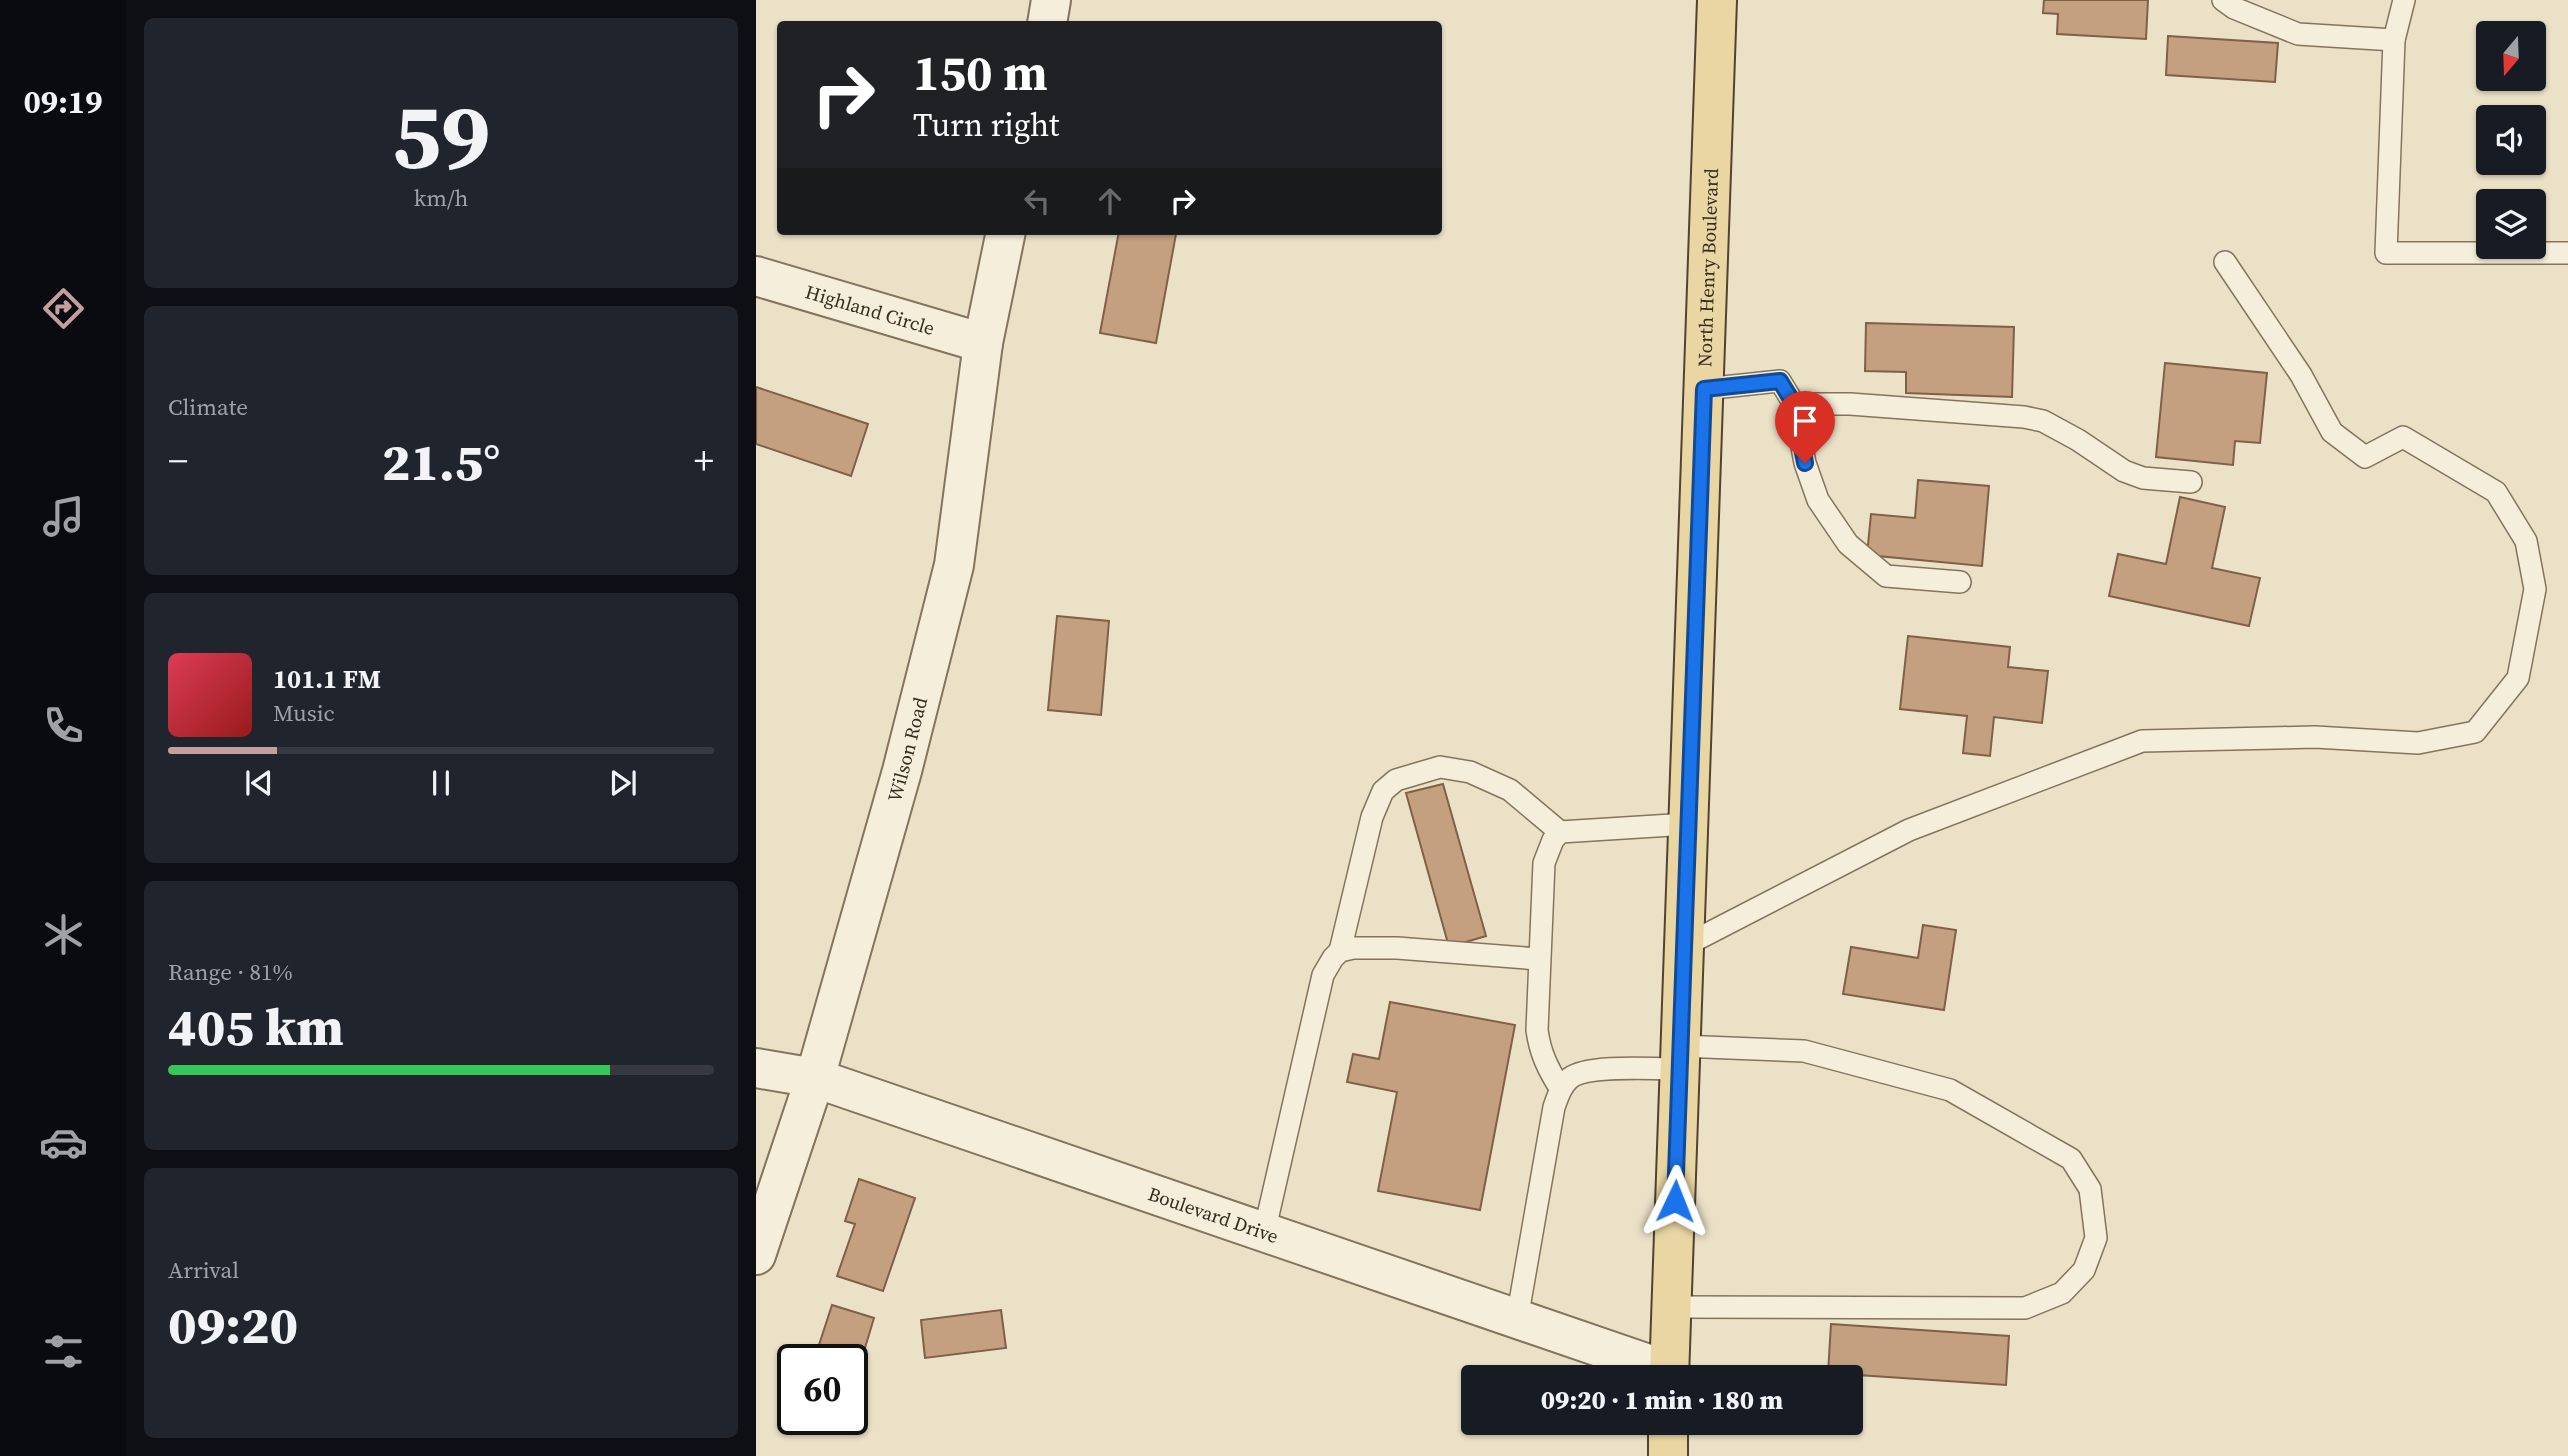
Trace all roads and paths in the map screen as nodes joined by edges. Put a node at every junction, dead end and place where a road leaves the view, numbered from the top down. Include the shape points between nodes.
1 (1051, 0) edge
2 (1717, 0) edge
3 (2223, 0) edge
4 (2404, 0) edge
5 (1048, 21) edge
6 (2394, 40) junction
7 (1005, 235) edge
8 (2568, 253) edge
9 (2225, 262) dead end
10 (756, 276) edge
11 (983, 344) junction
12 (1704, 389) junction
13 (1794, 404) junction
14 (2191, 482) dead end
15 (1960, 582) dead end
16 (1688, 824) junction
17 (1560, 832) junction
18 (1684, 946) junction
19 (1340, 951) junction
20 (1538, 959) junction
21 (1680, 1057) junction
22 (756, 1068) edge
23 (815, 1078) junction
24 (1560, 1088) junction
25 (1265, 1233) junction
26 (756, 1255) edge
27 (1671, 1307) junction
28 (1517, 1319) junction
29 (1644, 1365) edge
30 (1669, 1365) edge
31 (1668, 1435) edge
32 (1668, 1456) edge

1 - 5 street
2 - 12 main road, North Henry Boulevard
3 - 6 lane via 2298,34
4 - 6 lane
6 - 8 lane via 2386,253
7 - 11 street, Wilson Road
9 - 18 lane via 2301,375 2332,432 2365,457 2403,437 2496,492 2526,541 2535,589 2518,678 2475,732 2418,743 2315,737 2142,741 1909,830
10 - 11 street, Highland Circle
11 - 23 street, Wilson Road via 954,565 902,771
12 - 13 lane via 1780,381
12 - 16 main road, North Henry Boulevard
13 - 14 lane via 2024,417 2043,421 2124,471 2143,478
13 - 15 lane via 1805,463 1818,500 1847,544 1886,576
16 - 17 lane
16 - 18 main road, North Henry Boulevard
17 - 19 lane via 1510,790 1470,772 1440,767 1396,780 1383,791 1372,817
17 - 20 lane via 1544,863
18 - 21 main road, North Henry Boulevard
19 - 20 lane via 1397,948
19 - 25 lane via 1323,975
20 - 24 lane via 1539,1048
21 - 24 lane via 1585,1070
21 - 27 main road, North Henry Boulevard
21 - 27 lane via 1804,1051 1950,1090 2071,1159 2090,1189 2096,1238 2084,1270 2062,1293 2025,1307
22 - 23 street, Boulevard Drive
23 - 25 street, Boulevard Drive
23 - 26 street, Wilson Road
24 - 28 lane
25 - 28 street, Boulevard Drive
27 - 30 main road, North Henry Boulevard
28 - 29 street, Boulevard Drive
31 - 32 main road

